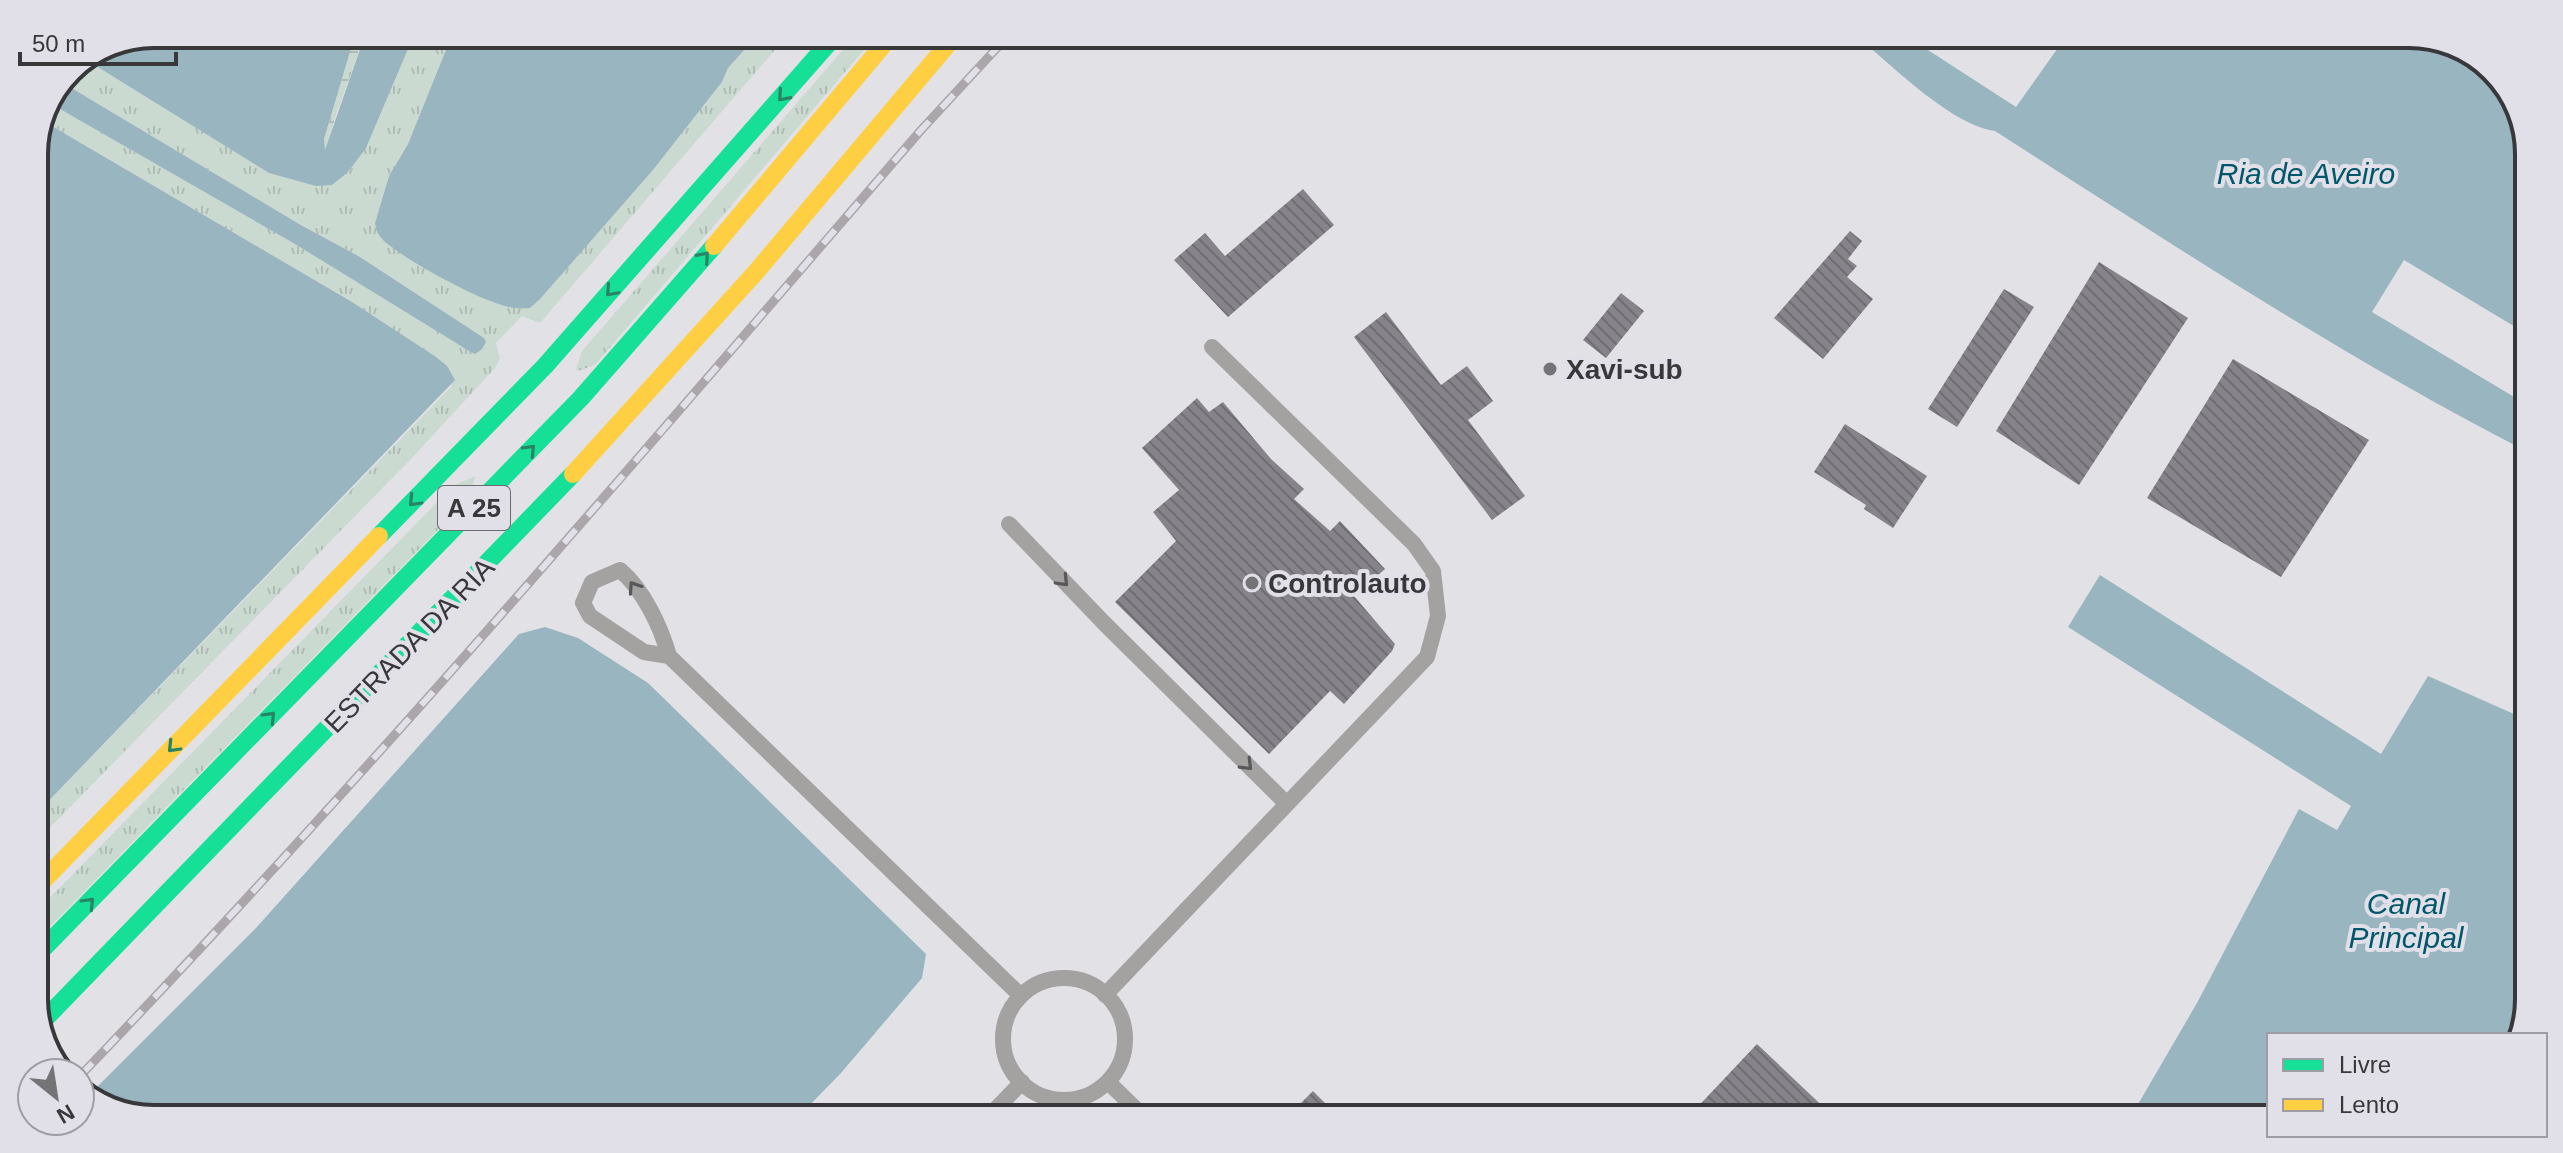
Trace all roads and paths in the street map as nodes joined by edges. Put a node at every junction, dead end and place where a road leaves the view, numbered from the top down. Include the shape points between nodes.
1 (824, 48) edge
2 (881, 48) edge
3 (945, 48) edge
4 (1212, 347) dead end
5 (1009, 524) dead end
6 (669, 656) junction
7 (1287, 804) junction
8 (48, 876) edge
9 (48, 944) edge
10 (1020, 995) junction
11 (1105, 995) junction
12 (49, 1015) edge
13 (1022, 1082) junction
14 (1108, 1082) junction
15 (1000, 1105) edge
16 (1132, 1105) edge

1 -> 8 main road, A 25 via 545,366
9 -> 2 main road, A 25 via 581,398
3 - 12 main road, ESTRADA DA RIA via 617,428
4 - 7 street via 1414,544 1433,571 1438,616 1427,657
5 -> 7 street
6 -> 6 street via 631,579 620,570 592,582 583,603 590,616 644,652
6 - 10 street
7 - 11 street
10 - 11 street via 1043,981 1070,977
10 - 13 street via 1005,1019 1002,1047
11 - 14 street via 1116,1005 1125,1031 1122,1059
13 - 14 street via 1057,1100 1085,1097
13 - 15 street
14 - 16 street

